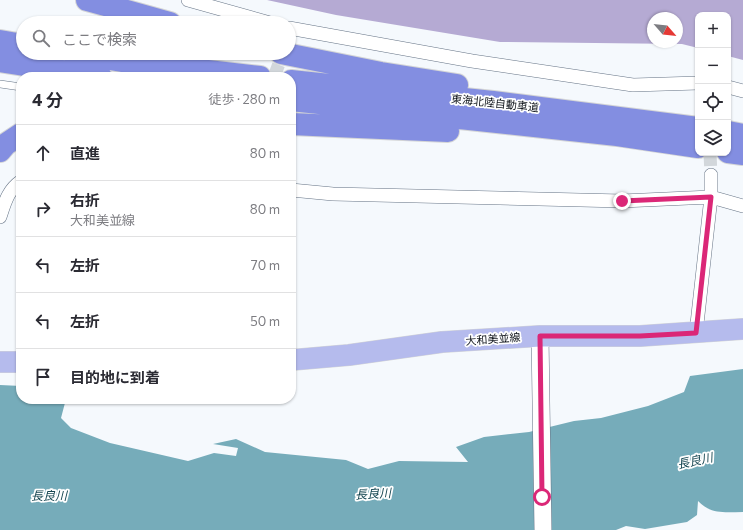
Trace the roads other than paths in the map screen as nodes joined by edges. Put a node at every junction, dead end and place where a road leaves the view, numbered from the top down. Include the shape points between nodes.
1 (87, 0) edge
2 (109, 0) edge
3 (188, 0) edge
4 (145, 16) edge
5 (150, 16) edge
6 (245, 16) edge
7 (296, 29) edge
8 (0, 40) edge
9 (16, 43) edge
10 (296, 56) edge
11 (116, 60) edge
12 (0, 61) edge
13 (69, 72) edge
14 (217, 72) edge
15 (296, 82) edge
16 (695, 83) edge
17 (0, 84) edge
18 (16, 86) edge
19 (731, 88) edge
20 (743, 91) edge
21 (296, 101) edge
22 (296, 123) edge
23 (671, 123) junction
24 (695, 127) edge
25 (731, 132) edge
26 (743, 134) edge
27 (617, 135) junction
28 (16, 137) edge
29 (695, 147) edge
30 (0, 150) edge
31 (731, 152) edge
32 (743, 154) edge
33 (711, 176) tunnel mouth
34 (16, 185) edge
35 (296, 190) edge
36 (711, 197) junction
37 (743, 206) edge
38 (0, 217) edge
39 (743, 329) edge
40 (696, 333) junction
41 (540, 345) junction
42 (296, 360) edge
43 (0, 362) edge
44 (16, 362) edge
45 (543, 530) edge

1 - 4 highway
2 - 5 lane
3 - 6 street
7 - 16 street via 472,61 633,85
8 - 9 highway
10 - 23 highway via 381,73 524,94
11 - 14 highway
12 - 13 highway
15 - 23 highway, 東海北陸自動車道
17 - 18 lane
19 - 20 street
21 - 27 highway, 東海北陸自動車道
22 - 27 highway via 477,133
23 - 24 highway, 東海北陸自動車道
25 - 26 highway
27 - 29 highway, 東海北陸自動車道
28 - 30 highway
31 - 32 highway
33 - 36 street
34 - 38 street
35 - 36 street via 333,194 622,201
36 - 37 street
36 - 40 street
39 - 40 main road, 大和美並線
40 - 41 main road, 大和美並線
41 - 42 main road, 大和美並線 via 442,342
41 - 45 street
43 - 44 main road

